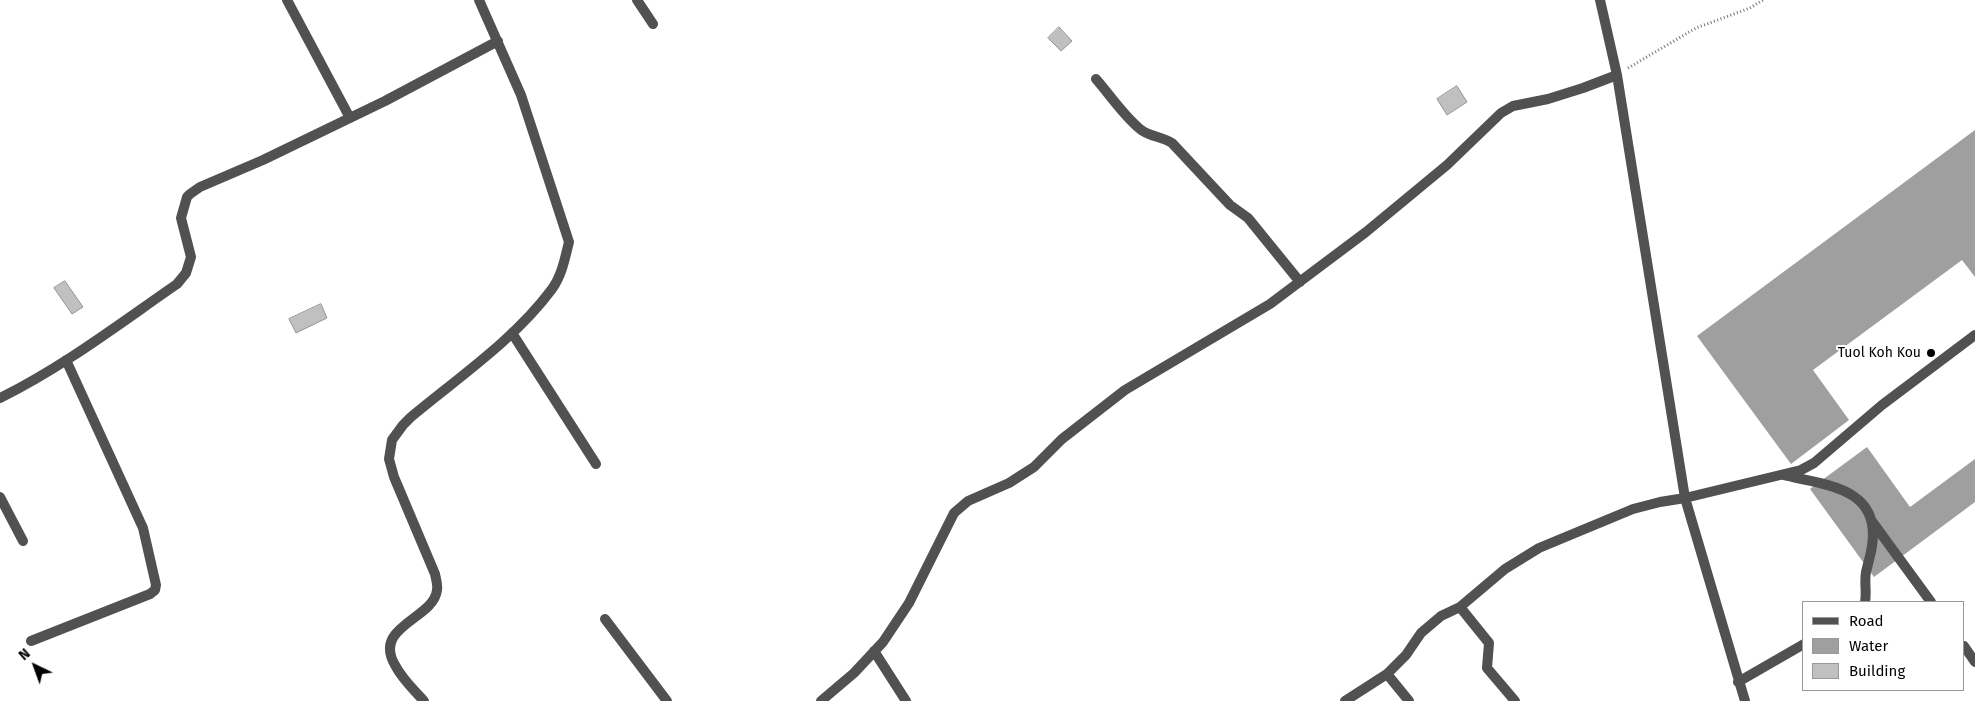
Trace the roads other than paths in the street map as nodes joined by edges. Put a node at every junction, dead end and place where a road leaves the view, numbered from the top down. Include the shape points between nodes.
1 (287, 0) edge
2 (479, 0) edge
3 (637, 0) edge
4 (1600, 0) edge
5 (653, 24) dead end
6 (498, 41) junction
7 (1617, 75) junction
8 (1096, 79) dead end
9 (350, 118) junction
10 (1300, 282) junction
11 (512, 333) junction
12 (1975, 336) edge
13 (66, 360) junction
14 (0, 398) edge
15 (596, 464) dead end
16 (1781, 475) junction
17 (0, 497) edge
18 (1685, 498) junction
19 (1871, 520) junction
20 (22, 541) dead end
21 (1865, 601) edge
22 (1930, 601) edge
23 (1460, 607) junction
24 (605, 620) dead end
25 (30, 641) dead end
26 (1802, 645) edge
27 (1965, 647) edge
28 (874, 651) junction
29 (1975, 662) edge
30 (1388, 674) junction
31 (1738, 682) junction
32 (424, 701) edge
33 (666, 701) edge
34 (821, 701) edge
35 (906, 701) edge
36 (1345, 701) edge
37 (1409, 701) edge
38 (1515, 701) edge
39 (1745, 701) edge

1 - 9 street
2 - 6 street
3 - 5 street
4 - 7 street
6 - 9 street
6 - 11 street via 522,94 569,242 564,265 553,288
7 - 10 street via 1557,96 1513,106 1501,113 1447,165
7 - 18 street
8 - 10 street via 1140,130 1164,137 1172,143 1230,206 1248,218
9 - 13 street via 190,194 181,218 191,257 186,273 177,284
10 - 28 street via 1270,304 1125,390 1062,439 1034,467 1010,483 968,501 954,513 909,603
11 - 15 street
11 - 32 street via 407,421 392,440 389,458 394,477 435,574 438,589 434,600 395,635 389,650 394,665
12 - 16 street via 1882,405 1814,463
13 - 14 street
13 - 25 street via 143,528 156,585 150,594
16 - 18 street
16 - 19 street via 1848,491 1865,505
17 - 20 street
18 - 23 street via 1633,509 1539,548 1505,568
18 - 31 street
19 - 21 street via 1872,544
19 - 22 street
23 - 30 street via 1441,616 1421,633
23 - 38 street via 1489,643 1487,668
24 - 33 street
26 - 31 street
27 - 29 street
28 - 34 street
28 - 35 street
30 - 36 street
30 - 37 street
31 - 39 street

